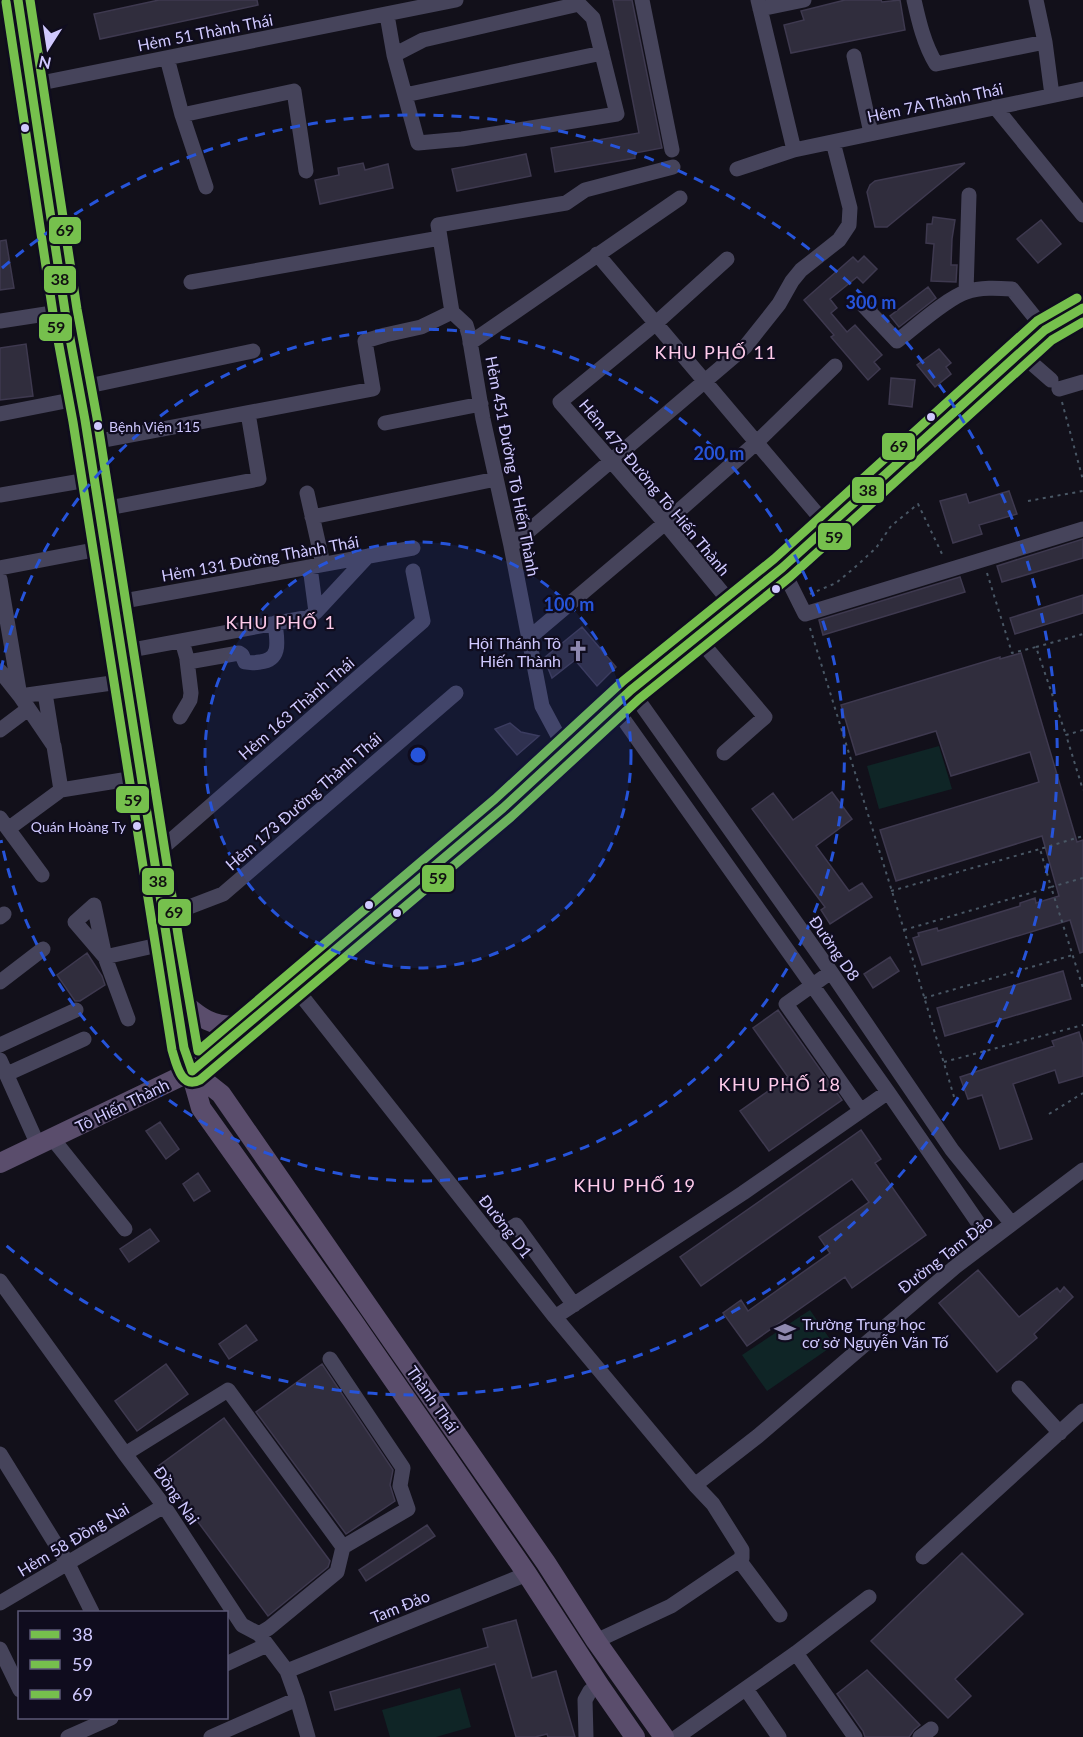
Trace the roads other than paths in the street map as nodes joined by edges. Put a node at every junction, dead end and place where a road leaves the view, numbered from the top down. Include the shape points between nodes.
1 (12, 0) edge
2 (18, 0) edge
3 (456, 0) edge
4 (642, 0) edge
5 (804, 0) edge
6 (914, 0) edge
7 (1036, 0) edge
8 (0, 2) edge
9 (759, 5) edge
10 (387, 15) junction
11 (1044, 42) junction
12 (602, 53) junction
13 (394, 55) junction
14 (854, 56) dead end
15 (167, 58) junction
16 (31, 85) junction
17 (1083, 89) edge
18 (405, 95) junction
19 (1052, 95) junction
20 (996, 107) junction
21 (182, 115) junction
22 (871, 133) junction
23 (833, 142) junction
24 (672, 150) dead end
25 (794, 150) junction
26 (673, 167) dead end
27 (737, 169) dead end
28 (306, 171) dead end
29 (206, 187) dead end
30 (969, 195) dead end
31 (680, 198) dead end
32 (1083, 214) edge
33 (439, 231) junction
34 (597, 254) junction
35 (727, 259) dead end
36 (191, 282) dead end
37 (966, 292) junction
38 (863, 305) dead end
39 (1083, 308) edge
40 (65, 311) junction
41 (452, 312) junction
42 (0, 321) edge
43 (655, 324) junction
44 (1045, 330) junction
45 (470, 343) junction
46 (253, 351) dead end
47 (1020, 353) junction
48 (835, 366) dead end
49 (705, 381) junction
50 (1083, 382) edge
51 (80, 393) junction
52 (481, 404) junction
53 (248, 413) junction
54 (0, 414) edge
55 (385, 423) dead end
56 (757, 442) junction
57 (88, 443) junction
58 (611, 461) junction
59 (93, 479) junction
60 (496, 479) junction
61 (307, 493) dead end
62 (0, 495) edge
63 (98, 510) junction
64 (312, 517) junction
65 (665, 523) junction
66 (828, 527) junction
67 (1083, 529) edge
68 (511, 546) junction
69 (104, 548) junction
70 (413, 548) dead end
71 (368, 556) junction
72 (316, 565) junction
73 (0, 568) edge
74 (782, 568) junction
75 (413, 571) dead end
76 (0, 579) edge
77 (113, 603) junction
78 (734, 607) junction
79 (316, 612) junction
80 (3, 620) edge
81 (275, 624) junction
82 (235, 631) junction
83 (697, 637) junction
84 (529, 638) junction
85 (182, 641) junction
86 (120, 652) junction
87 (239, 653) junction
88 (187, 660) junction
89 (0, 672) edge
90 (126, 681) junction
91 (631, 690) junction
92 (45, 693) junction
93 (456, 693) dead end
94 (24, 703) junction
95 (614, 705) junction
96 (180, 717) dead end
97 (0, 730) edge
98 (54, 746) junction
99 (568, 748) junction
100 (724, 753) dead end
101 (141, 777) junction
102 (61, 790) junction
103 (4, 823) edge
104 (153, 856) junction
105 (42, 875) dead end
106 (163, 917) junction
107 (167, 943) junction
108 (44, 950) dead end
109 (831, 972) junction
110 (0, 982) edge
111 (293, 985) junction
112 (813, 986) junction
113 (176, 996) junction
114 (76, 1010) dead end
115 (128, 1019) dead end
116 (246, 1025) junction
117 (84, 1039) dead end
118 (0, 1045) edge
119 (0, 1060) edge
120 (192, 1071) junction
121 (7, 1074) junction
122 (888, 1092) junction
123 (861, 1111) junction
124 (45, 1142) junction
125 (952, 1150) junction
126 (936, 1161) junction
127 (0, 1163) edge
128 (1083, 1170) edge
129 (1012, 1224) junction
130 (125, 1229) dead end
131 (495, 1240) junction
132 (990, 1240) junction
133 (0, 1281) edge
134 (574, 1305) junction
135 (370, 1307) junction
136 (555, 1317) junction
137 (352, 1320) junction
138 (330, 1359) dead end
139 (1019, 1388) dead end
140 (1083, 1411) edge
141 (1060, 1433) junction
142 (0, 1454) edge
143 (125, 1454) junction
144 (694, 1485) junction
145 (164, 1506) junction
146 (343, 1547) junction
147 (923, 1557) dead end
148 (739, 1560) junction
149 (546, 1563) junction
150 (68, 1564) junction
151 (527, 1574) junction
152 (869, 1597) dead end
153 (0, 1603) edge
154 (92, 1611) edge
155 (780, 1615) dead end
156 (263, 1640) junction
157 (596, 1641) junction
158 (0, 1649) edge
159 (796, 1653) junction
160 (228, 1663) edge
161 (287, 1671) junction
162 (18, 1686) edge
163 (599, 1686) junction
164 (746, 1689) junction
165 (297, 1699) junction
166 (109, 1719) edge
167 (68, 1737) edge
168 (211, 1737) edge
169 (308, 1737) edge
170 (586, 1737) edge
171 (635, 1737) edge
172 (664, 1737) edge
173 (677, 1737) edge
174 (779, 1737) edge
175 (855, 1737) edge

1 - 8 street
2 - 16 main road, Thành Thái
3 - 10 street, Hẻm 51 Thành Thái
4 - 24 street
5 - 9 street
6 - 11 street via 936,64
7 - 11 street
9 - 25 street
10 - 13 street
10 - 15 street, Hẻm 51 Thành Thái
11 - 19 street
12 - 13 street via 593,18 579,4 423,40
12 - 18 street
12 - 18 street via 617,114 418,143
13 - 18 street
14 - 22 street
15 - 16 street, Hẻm 51 Thành Thái
15 - 21 street
16 - 40 main road, Thành Thái
17 - 19 street, Hẻm 7A Thành Thái
19 - 20 street, Hẻm 7A Thành Thái
20 - 22 street, Hẻm 7A Thành Thái
20 - 32 street
21 - 28 street via 294,91
21 - 29 street
22 - 23 street, Hẻm 7A Thành Thái
23 - 25 street, Hẻm 7A Thành Thái
23 - 49 street via 850,208 845,233 801,270 745,347
25 - 27 street, Hẻm 7A Thành Thái
26 - 33 street via 585,190 566,202
30 - 37 street
31 - 34 street
33 - 36 street
33 - 41 street, Hẻm 451 Đường Tô Hiến Thành
34 - 43 street
34 - 45 street
35 - 43 street
37 - 38 street via 897,341
37 - 44 street via 1012,289
39 - 44 main road, Tô Hiến Thành
40 - 42 street
40 - 51 main road, Thành Thái
41 - 45 street, Hẻm 451 Đường Tô Hiến Thành via 466,325
41 - 53 street via 421,327 365,341 373,389
43 - 49 street
43 - 58 street, Hẻm 473 Đường Tô Hiến Thành via 560,402
44 - 47 main road, Tô Hiến Thành
45 - 52 street, Hẻm 451 Đường Tô Hiến Thành
46 - 51 street
47 - 50 street via 1055,385
47 - 66 main road, Tô Hiến Thành
48 - 56 street
49 - 56 street
49 - 58 street
51 - 54 street
51 - 57 main road, Thành Thái
52 - 55 street
52 - 60 street, Hẻm 451 Đường Tô Hiến Thành
53 - 57 street
53 - 63 street via 259,479
56 - 65 street
56 - 66 street
57 - 59 main road, Thành Thái
58 - 65 street, Hẻm 473 Đường Tô Hiến Thành
58 - 68 street
59 - 62 street
59 - 63 main road, Thành Thái
60 - 64 street
60 - 68 street, Hẻm 451 Đường Tô Hiến Thành
61 - 64 street
63 - 69 main road, Thành Thái
64 - 72 street
65 - 78 street, Hẻm 473 Đường Tô Hiến Thành
65 - 84 street
66 - 74 main road, Tô Hiến Thành
67 - 74 street via 949,570 802,606
68 - 84 street, Hẻm 451 Đường Tô Hiến Thành
69 - 73 street
69 - 77 main road, Thành Thái
70 - 71 street, Hẻm 131 Đường Thành Thái
71 - 72 street, Hẻm 131 Đường Thành Thái
71 - 79 street
72 - 77 street, Hẻm 131 Đường Thành Thái
72 - 79 street
74 - 78 main road, Tô Hiến Thành
75 - 104 street, Hẻm 163 Thành Thái via 423,621
76 - 80 street
77 - 86 main road, Thành Thái
78 - 83 main road, Tô Hiến Thành
79 - 81 street
80 - 94 street
81 - 82 street
81 - 87 street via 278,644 270,660 249,663
82 - 85 street
82 - 87 street
83 - 91 main road, Tô Hiến Thành
83 - 100 street via 765,717
84 - 99 street, Hẻm 451 Đường Tô Hiến Thành via 542,706
85 - 86 street
85 - 88 street
86 - 90 main road, Thành Thái
87 - 88 street
88 - 96 street via 191,693
89 - 94 street
90 - 92 street
90 - 101 main road, Thành Thái
91 - 95 main road, Tô Hiến Thành
91 - 109 street, Đường D8
92 - 94 street
92 - 98 street
93 - 106 street, Hẻm 173 Đường Thành Thái via 223,894
94 - 97 street
94 - 98 street
95 - 99 main road, Tô Hiến Thành
95 - 112 street
98 - 102 street
99 - 111 main road, Tô Hiến Thành
101 - 102 street
101 - 104 main road, Thành Thái
102 - 103 street
103 - 105 street
104 - 106 main road, Thành Thái
106 - 107 main road, Thành Thái
107 - 113 main road, Thành Thái
107 - 115 street via 105,957
108 - 110 street
109 - 112 street
109 - 125 street, Đường D8
111 - 116 main road, Tô Hiến Thành
111 - 131 street, Đường D1
112 - 122 street
112 - 123 street via 786,1004
113 - 116 main road via 214,1024
113 - 120 main road, Thành Thái via 184,1048
114 - 118 street
116 - 120 main road, Tô Hiến Thành
117 - 121 street
119 - 121 street
120 - 124 main road, Tô Hiến Thành
120 - 135 main road, Thành Thái via 221,1094
120 - 137 main road, Thành Thái via 201,1108
121 - 124 street
122 - 123 street
122 - 126 street
123 - 134 street
124 - 127 main road, Tô Hiến Thành
124 - 130 street
125 - 126 street
125 - 129 street, Đường D8
126 - 132 street
128 - 129 street, Đường Tam Đảo
129 - 132 street, Đường Tam Đảo
131 - 134 street via 516,1225
131 - 136 street, Đường D1
132 - 144 street, Đường Tam Đảo via 906,1307 758,1436
133 - 143 street, Đồng Nai
134 - 136 street
135 - 137 main road
135 - 149 main road, Thành Thái
136 - 144 street, Đường D1
137 - 151 main road, Thành Thái
138 - 146 street via 403,1468 400,1486 408,1509
139 - 141 street
140 - 141 street
141 - 147 street
142 - 150 street
143 - 145 street, Đồng Nai
143 - 146 street via 228,1390
144 - 148 street, Đường D1 via 713,1504 739,1542
145 - 150 street, Hẻm 58 Đồng Nai
145 - 156 street, Đồng Nai via 242,1625
146 - 156 street via 337,1572 269,1628
148 - 155 street
148 - 157 street via 671,1606
149 - 151 main road
149 - 157 main road, Thành Thái
150 - 153 street, Hẻm 58 Đồng Nai
150 - 154 street
151 - 161 street, Tam Đảo
151 - 163 main road, Thành Thái
152 - 159 street
156 - 160 street
156 - 161 street, Đồng Nai
157 - 172 main road, Thành Thái
158 - 162 street
159 - 164 street
159 - 175 street
161 - 165 street, Đồng Nai
163 - 170 street via 585,1700
163 - 171 main road, Thành Thái
164 - 173 street
164 - 174 street
165 - 168 street
165 - 169 street, Đồng Nai
166 - 167 street

